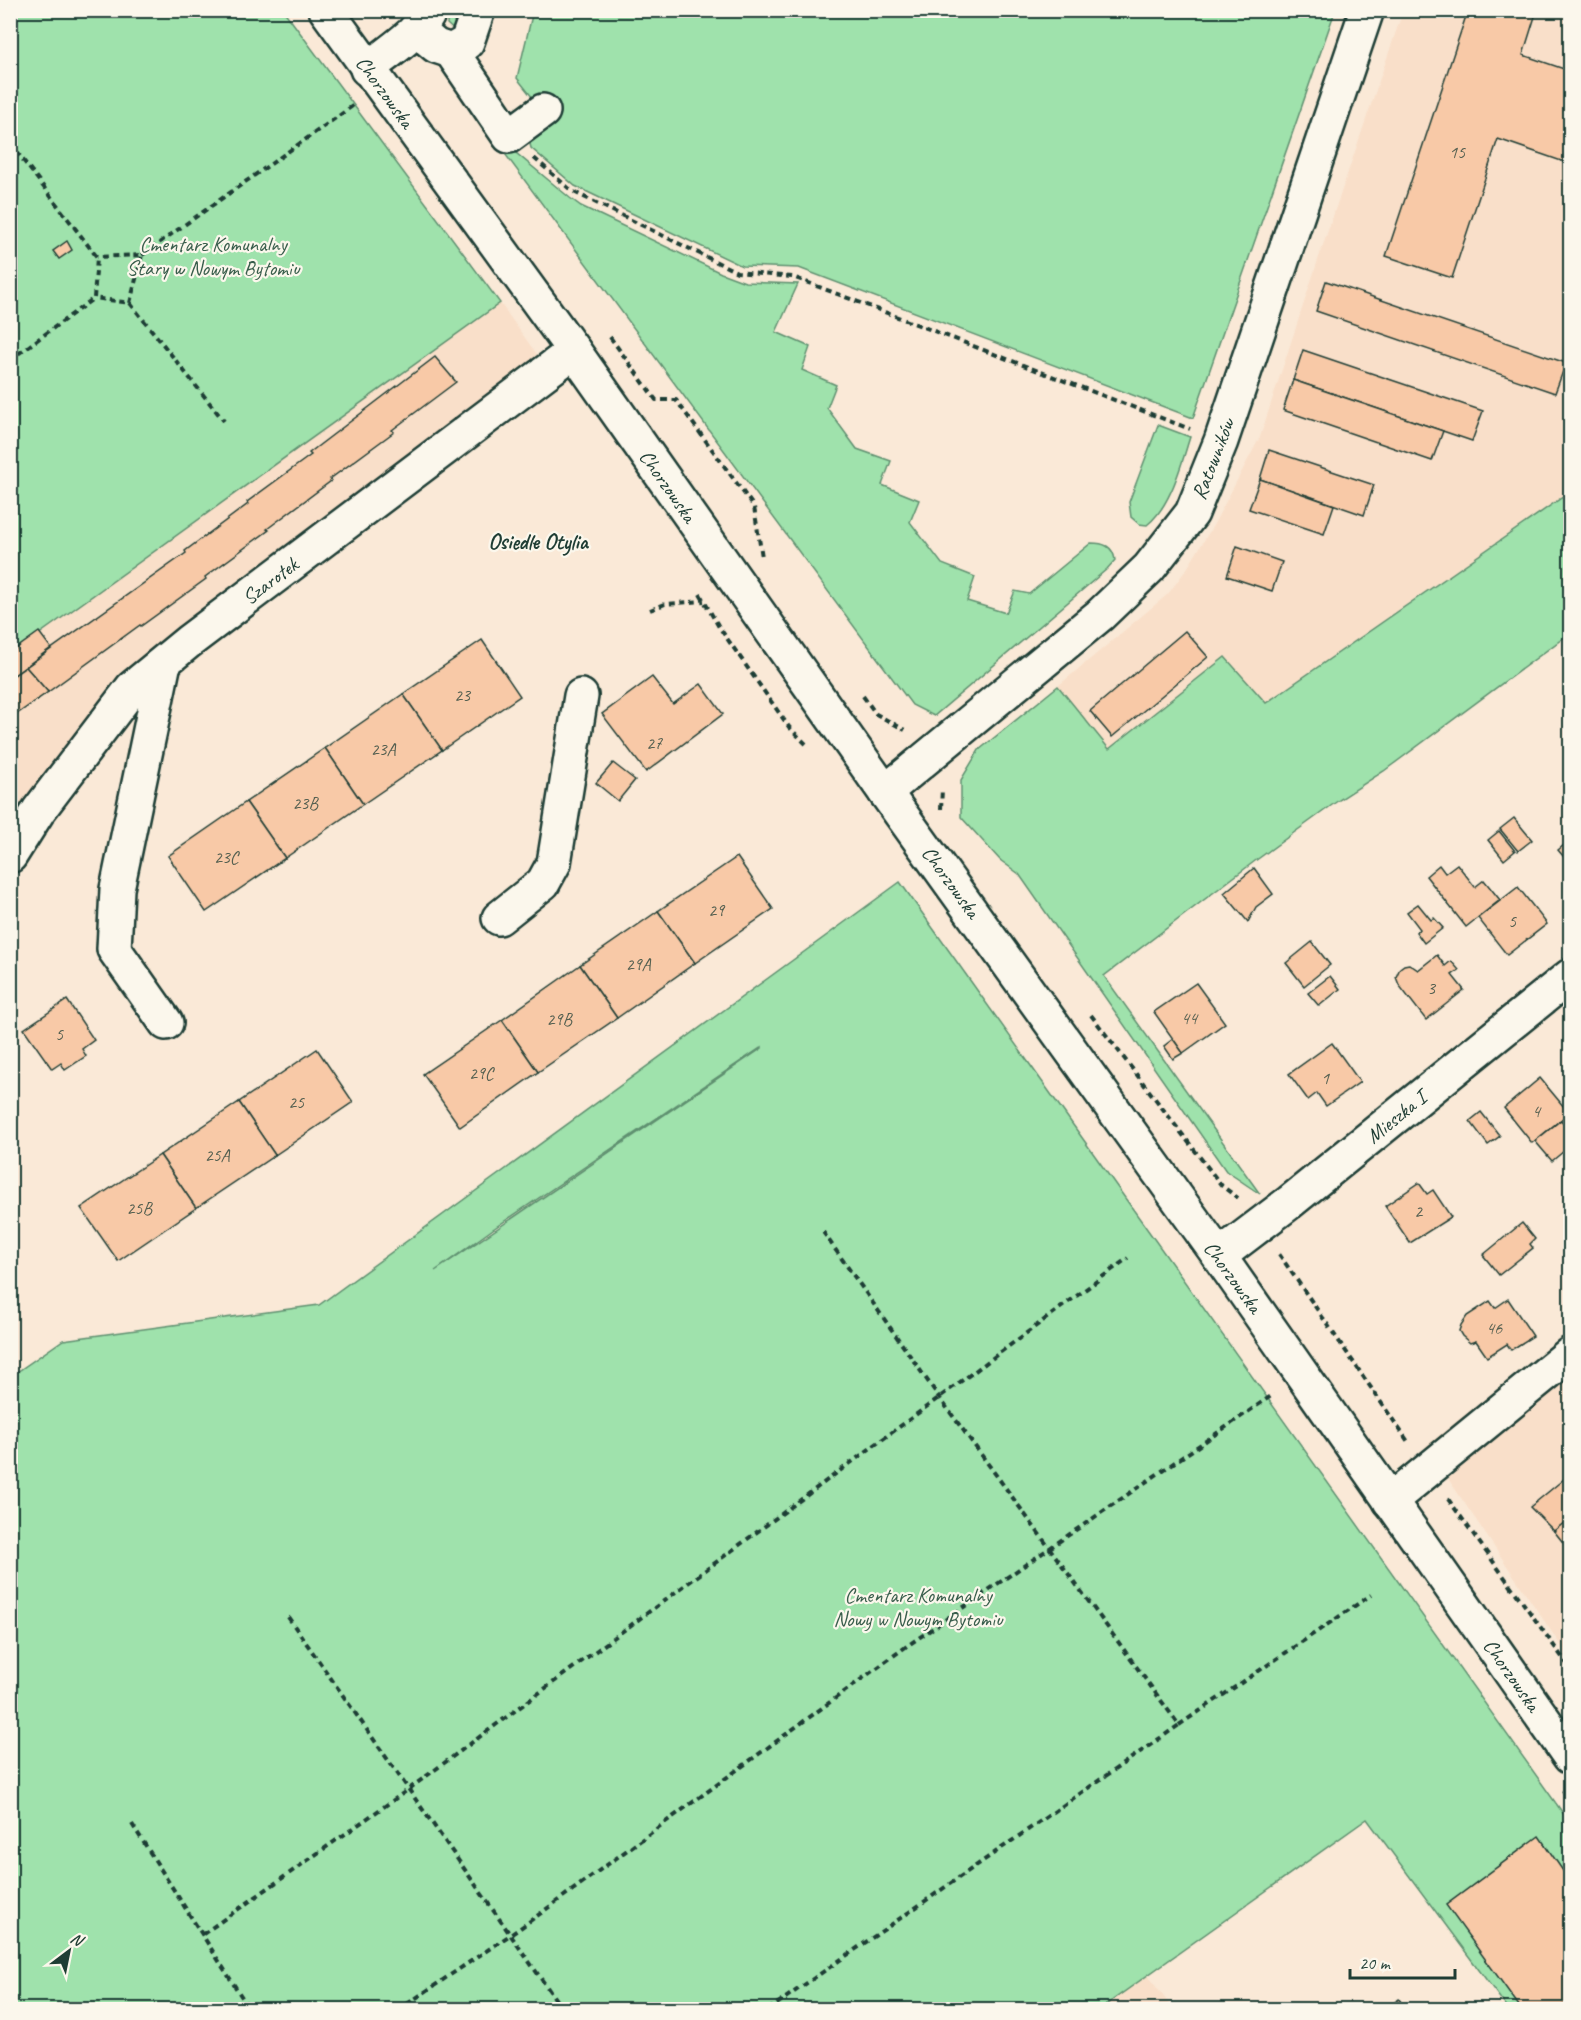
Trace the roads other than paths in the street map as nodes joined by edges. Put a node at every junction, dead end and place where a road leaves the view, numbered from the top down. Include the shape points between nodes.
1 (326, 10) edge
2 (478, 10) edge
3 (1367, 10) edge
4 (423, 20) edge
5 (451, 51) junction
6 (367, 69) junction
7 (543, 111) dead end
8 (574, 351) junction
9 (164, 663) junction
10 (581, 696) dead end
11 (885, 792) junction
12 (10, 856) edge
13 (499, 918) dead end
14 (1570, 976) edge
15 (166, 1023) dead end
16 (1219, 1256) junction
17 (1570, 1354) edge
18 (1390, 1501) junction
19 (1570, 1756) edge

1 - 6 street, Chorzowska
2 - 5 street via 467,42
3 - 11 street, Ratowników via 1221,441 1192,513 1149,568 1100,615
4 - 5 street via 436,46
4 - 6 street
5 - 7 street via 508,136
6 - 8 street, Chorzowska
8 - 9 street, Szarotek
8 - 11 street, Chorzowska
9 - 12 street, Szarotek via 132,688 39,810
9 - 15 street via 117,889 114,949
10 - 13 street via 554,863 543,883
11 - 16 street, Chorzowska
14 - 16 street, Mieszka I
16 - 18 street, Chorzowska
17 - 18 street
18 - 19 street, Chorzowska

